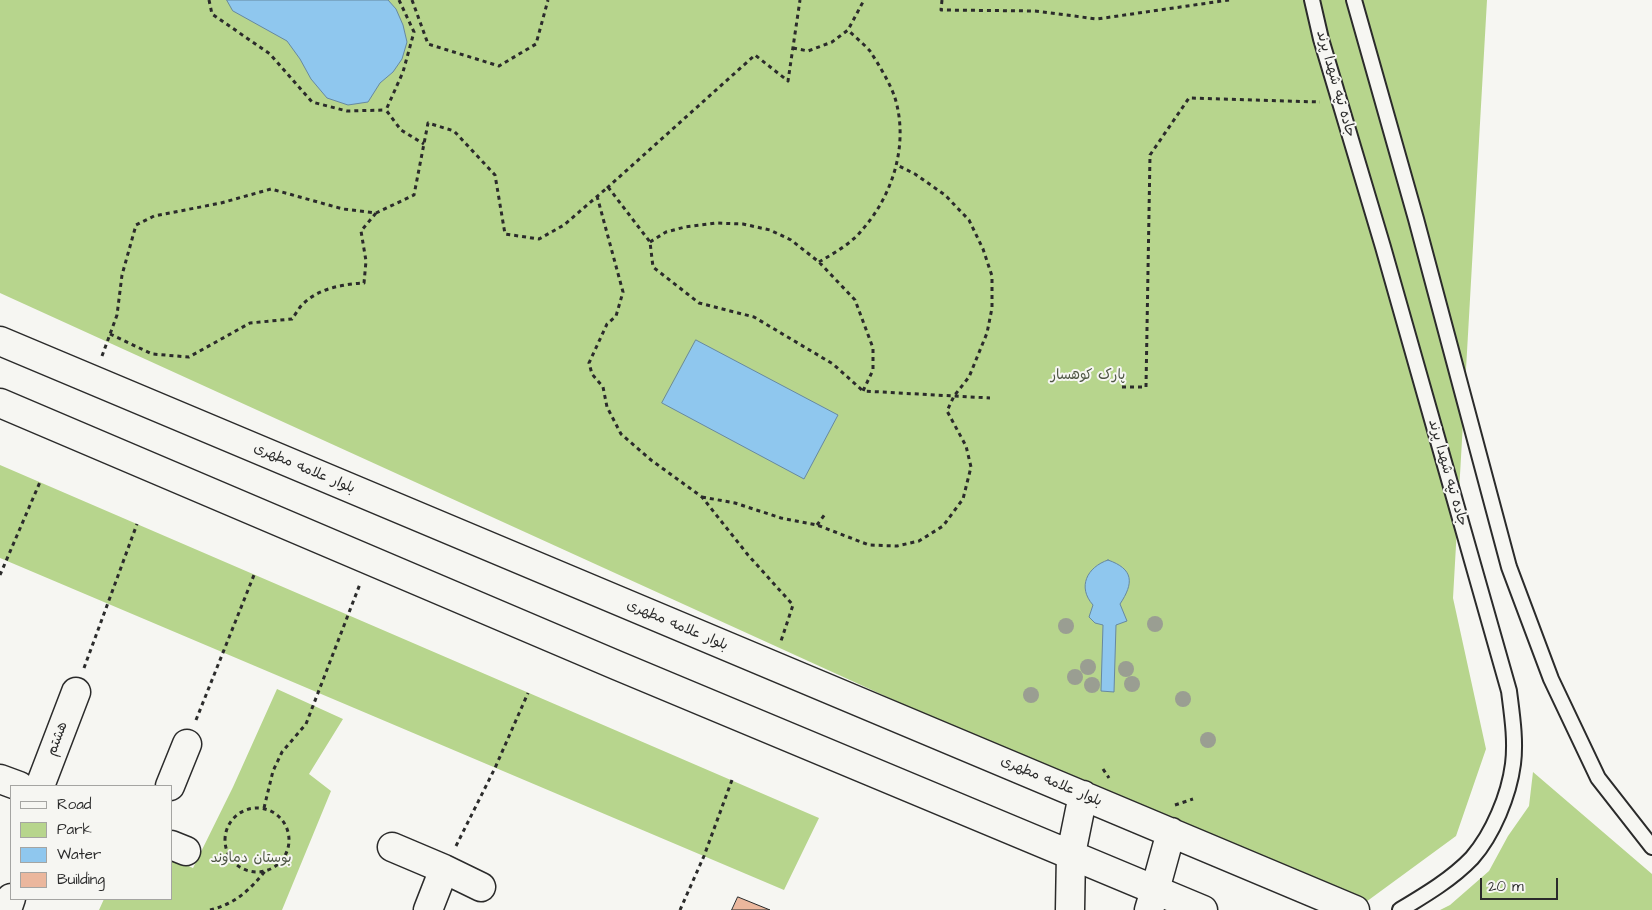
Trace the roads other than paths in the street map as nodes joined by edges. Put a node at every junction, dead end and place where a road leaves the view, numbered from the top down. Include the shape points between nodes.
1 (1312, 0) edge
2 (1354, 0) edge
3 (0, 341) edge
4 (0, 403) edge
5 (76, 692) road end
6 (187, 744) road end
7 (0, 779) edge
8 (17, 785) edge
9 (40, 785) edge
10 (170, 785) edge
11 (1083, 795) junction
12 (1172, 832) junction
13 (392, 847) dead end
14 (1652, 847) edge
15 (1071, 854) junction
16 (444, 869) junction
17 (481, 887) dead end
18 (1152, 900) edge
19 (428, 910) edge
20 (1070, 910) edge
21 (1203, 910) edge
22 (1355, 910) edge
23 (1400, 910) edge

1 - 23 lane, جاده تپه شهدا پرند via 1507,682 1514,731 1512,765 1503,801 1490,833 1472,858 1454,875
2 - 14 lane via 1509,567 1551,679 1598,778
3 - 11 main road, بلوار علامه مطهری
4 - 15 main road
5 - 9 main road, هشتم
6 - 10 main road
7 - 8 main road
11 - 12 main road, بلوار علامه مطهری
11 - 15 main road
12 - 18 main road
12 - 22 main road, بلوار علامه مطهری
13 - 16 main road
15 - 18 main road
15 - 20 main road
16 - 17 main road
16 - 19 main road
18 - 21 main road

